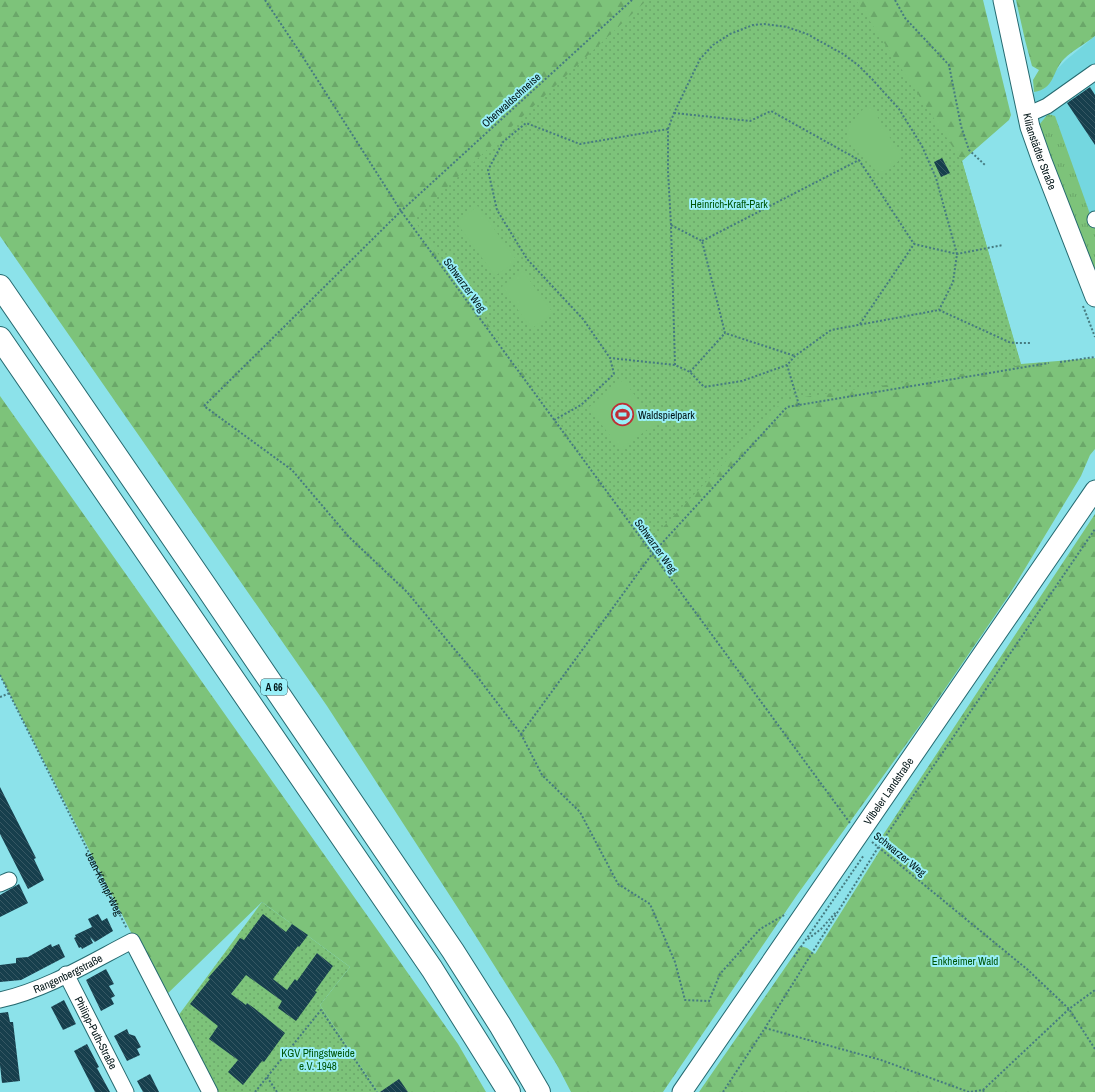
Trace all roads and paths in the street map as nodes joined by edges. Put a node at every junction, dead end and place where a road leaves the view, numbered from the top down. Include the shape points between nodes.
1 (265, 0) edge
2 (632, 0) edge
3 (895, 0) edge
4 (1002, 0) edge
5 (1095, 72) edge
6 (674, 113) junction
7 (1027, 115) junction
8 (668, 129) junction
9 (859, 160) junction
10 (985, 165) dead end
11 (401, 212) junction
12 (671, 225) junction
13 (702, 240) junction
14 (914, 244) junction
15 (1003, 245) dead end
16 (957, 254) junction
17 (0, 286) edge
18 (1095, 297) edge
19 (938, 310) junction
20 (860, 324) junction
21 (725, 333) junction
22 (0, 338) edge
23 (1030, 343) dead end
24 (795, 356) junction
25 (1095, 357) edge
26 (610, 358) junction
27 (1060, 362) dead end
28 (1049, 363) dead end
29 (675, 365) junction
30 (787, 366) junction
31 (690, 372) junction
32 (799, 405) junction
33 (554, 420) junction
34 (1095, 490) edge
35 (1095, 528) edge
36 (652, 554) junction
37 (0, 674) edge
38 (10, 693) junction
39 (0, 697) edge
40 (521, 734) junction
41 (861, 832) junction
42 (879, 846) junction
43 (841, 907) junction
44 (786, 914) dead end
45 (132, 941) junction
46 (805, 941) dead end
47 (66, 974) junction
48 (1095, 990) edge
49 (0, 1000) edge
50 (1069, 1009) junction
51 (765, 1028) junction
52 (1095, 1049) edge
53 (267, 1077) junction
54 (983, 1091) edge
55 (126, 1092) edge
56 (210, 1092) edge
57 (255, 1092) edge
58 (276, 1092) edge
59 (377, 1092) edge
60 (509, 1092) edge
61 (539, 1092) edge
62 (682, 1092) edge
63 (723, 1092) edge
64 (969, 1092) edge

1 - 11 path, Schwarzer Weg
2 - 11 path, Oberwaldschneise
3 - 10 path via 905,18 949,65 961,126 969,150
4 - 7 main road, Kilianstädter Straße
5 - 7 street via 1047,106
6 - 8 path
6 - 9 path via 750,121 771,111
6 - 16 path via 700,59 713,45 730,34 753,25 764,24 787,27 807,34 858,65 885,92 903,115 922,146 936,178
7 - 18 main road, Kilianstädter Straße via 1042,161
8 - 12 path
8 - 26 path via 580,144 526,123 504,142 488,170 498,210 527,259 583,319
9 - 13 path
9 - 14 path
11 - 33 path, Schwarzer Weg
11 - 40 path, Oberwaldschneise via 204,406 292,470 348,536 407,592
12 - 13 path
12 - 29 path
13 - 21 path
14 - 16 path
14 - 20 path
15 - 16 path
16 - 19 path via 953,282
17 - 61 highway, A 66 via 453,951
19 - 20 path
19 - 23 path via 1009,342
20 - 24 path via 831,330
21 - 24 path
21 - 31 path
22 - 60 highway, A 66 via 432,969
24 - 30 path
25 - 27 path
26 - 29 path
26 - 33 path via 614,374 581,405
28 - 32 path
29 - 31 path
30 - 31 path via 742,381 704,387
30 - 32 path
32 - 36 path via 787,407
33 - 36 path, Schwarzer Weg
34 - 41 main road, Vilbeler Landstraße
35 - 42 path
36 - 40 path
36 - 41 path, Schwarzer Weg via 852,826
37 - 38 path, Jean-Kempf-Weg
38 - 39 path
38 - 45 path, Jean-Kempf-Weg
40 - 44 path via 542,774 580,812 618,884 650,904 675,962 685,1000 709,1001 720,974 760,929
41 - 42 path, Schwarzer Weg
41 - 62 main road, Vilbeler Landstraße
42 - 43 path
42 - 50 path, Schwarzer Weg via 1028,970
43 - 46 path via 821,929
43 - 51 path
45 - 47 street, Rangenbergstraße
45 - 56 street
47 - 49 street, Rangenbergstraße via 26,993
47 - 55 street, Philipp-Puth-Straße
48 - 50 path
50 - 52 path, Schwarzer Weg
50 - 54 path
51 - 63 path
51 - 64 path via 881,1060
53 - 57 path
53 - 58 path
53 - 59 path via 321,1010
54 - 64 path

